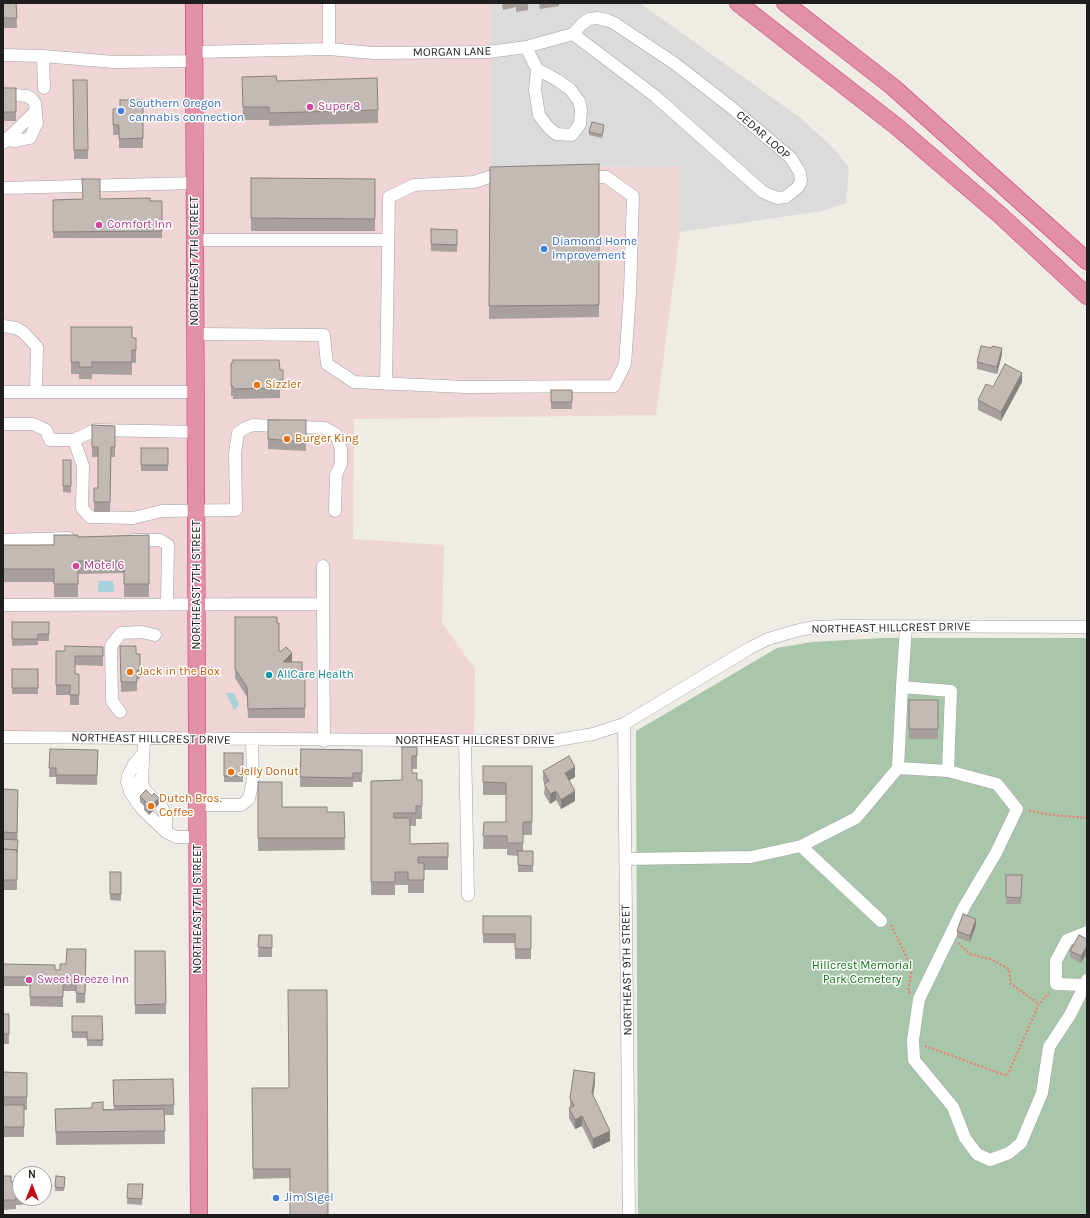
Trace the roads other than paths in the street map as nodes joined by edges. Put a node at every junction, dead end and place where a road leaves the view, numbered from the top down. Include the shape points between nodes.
1 (194, 3) edge
2 (329, 3) edge
3 (725, 3) edge
4 (738, 3) edge
5 (785, 3) edge
6 (772, 28) junction
7 (572, 34) junction
8 (526, 47) junction
9 (329, 49) junction
10 (3, 55) edge
11 (43, 56) junction
12 (194, 56) junction
13 (537, 69) junction
14 (44, 88) dead end
15 (3, 94) edge
16 (4, 141) edge
17 (520, 177) edge
18 (575, 177) edge
19 (195, 183) junction
20 (3, 188) edge
21 (195, 240) junction
22 (387, 240) junction
23 (1087, 261) edge
24 (1087, 296) edge
25 (3, 326) edge
26 (196, 334) junction
27 (386, 384) junction
28 (3, 392) edge
29 (36, 392) junction
30 (196, 392) junction
31 (3, 424) edge
32 (196, 432) junction
33 (74, 440) junction
34 (196, 511) junction
35 (335, 511) dead end
36 (81, 538) edge
37 (120, 539) edge
38 (3, 540) edge
39 (323, 566) dead end
40 (3, 604) edge
41 (167, 604) junction
42 (197, 604) junction
43 (323, 604) junction
44 (906, 627) junction
45 (1087, 627) edge
46 (155, 635) dead end
47 (902, 687) junction
48 (120, 712) dead end
49 (624, 724) junction
50 (3, 737) edge
51 (144, 739) junction
52 (197, 739) junction
53 (252, 740) junction
54 (324, 740) junction
55 (466, 742) junction
56 (143, 754) junction
57 (898, 768) junction
58 (948, 770) junction
59 (142, 776) junction
60 (136, 801) junction
61 (198, 805) junction
62 (166, 832) junction
63 (198, 837) junction
64 (801, 846) junction
65 (626, 859) junction
66 (468, 895) dead end
67 (881, 921) road end
68 (1087, 932) edge
69 (1086, 983) edge
70 (199, 1215) edge
71 (629, 1215) edge

1 - 12 highway, NORTHEAST 7TH STREET
2 - 9 street
3 - 6 highway
4 - 6 highway
5 - 23 highway via 893,87
6 - 24 highway via 907,136 1000,215
7 - 7 street, CEDAR LOOP via 589,19 607,20 674,63 791,158 800,173 798,187 786,197 777,198 763,192 655,96
7 - 8 street, MORGAN LANE
8 - 9 street, MORGAN LANE via 488,52 373,53
8 - 13 street
9 - 12 street, MORGAN LANE
10 - 11 street, MORGAN LANE
11 - 12 street, MORGAN LANE via 114,62
11 - 14 street
12 - 19 highway, NORTHEAST 7TH STREET
13 - 13 street via 570,89 578,101 581,109 580,124 572,135 556,134 539,115 535,90
15 - 16 street via 27,96 35,103 36,111 36,128 30,138
17 - 22 street via 489,177 474,182 414,185 389,197
18 - 27 street via 606,177 633,196 625,364 614,386 465,387
19 - 20 street
19 - 21 highway, NORTHEAST 7TH STREET
21 - 22 street
21 - 26 highway, NORTHEAST 7TH STREET
22 - 27 street
25 - 29 street via 16,328 35,344
26 - 27 street via 324,334 327,364 354,382
26 - 30 highway, NORTHEAST 7TH STREET
28 - 29 street
29 - 30 street
30 - 32 highway, NORTHEAST 7TH STREET
31 - 33 street via 33,424 46,430 50,440
32 - 33 street via 95,430
32 - 34 highway, NORTHEAST 7TH STREET
33 - 34 street via 83,466 82,508 90,517 133,518 162,511
34 - 35 street via 236,510 236,438 238,433 253,425 318,427 336,434 341,449 341,464 336,475
34 - 42 highway, NORTHEAST 7TH STREET
36 - 38 street
37 - 41 street via 160,540 168,545
39 - 43 street
40 - 41 street
41 - 42 street
42 - 43 street
42 - 52 highway, NORTHEAST 7TH STREET
43 - 54 street
44 - 45 street, NORTHEAST HILLCREST DRIVE
44 - 47 street
44 - 49 street, NORTHEAST HILLCREST DRIVE via 815,627 784,633 750,648
46 - 48 street via 142,632 121,633 112,646 112,701
47 - 57 street
47 - 58 street via 951,691
49 - 55 street, NORTHEAST HILLCREST DRIVE via 593,734 552,742
49 - 65 street, NORTHEAST 9TH STREET
50 - 51 street, NORTHEAST HILLCREST DRIVE
51 - 52 street, NORTHEAST HILLCREST DRIVE
51 - 56 street
52 - 53 street, NORTHEAST HILLCREST DRIVE
52 - 61 highway, NORTHEAST 7TH STREET
53 - 54 street, NORTHEAST HILLCREST DRIVE
53 - 61 street via 253,779 249,799 241,805
54 - 55 street, NORTHEAST HILLCREST DRIVE
55 - 66 street
56 - 59 street
56 - 60 street via 134,764 127,782
57 - 58 street
57 - 64 street via 856,818
58 - 69 street via 998,784 1017,809 996,853 964,907 918,1003 913,1040 914,1060 953,1107 965,1138 977,1154 990,1160 1009,1153 1021,1143 1042,1093 1049,1047 1070,1015
59 - 60 street via 134,789
59 - 62 street via 146,792 162,807 166,818
60 - 62 street
61 - 63 highway, NORTHEAST 7TH STREET
62 - 63 street via 176,837
63 - 70 highway, NORTHEAST 7TH STREET
64 - 65 street via 751,857
64 - 67 street
65 - 71 street, NORTHEAST 9TH STREET
68 - 69 street via 1067,940 1056,961 1056,984

